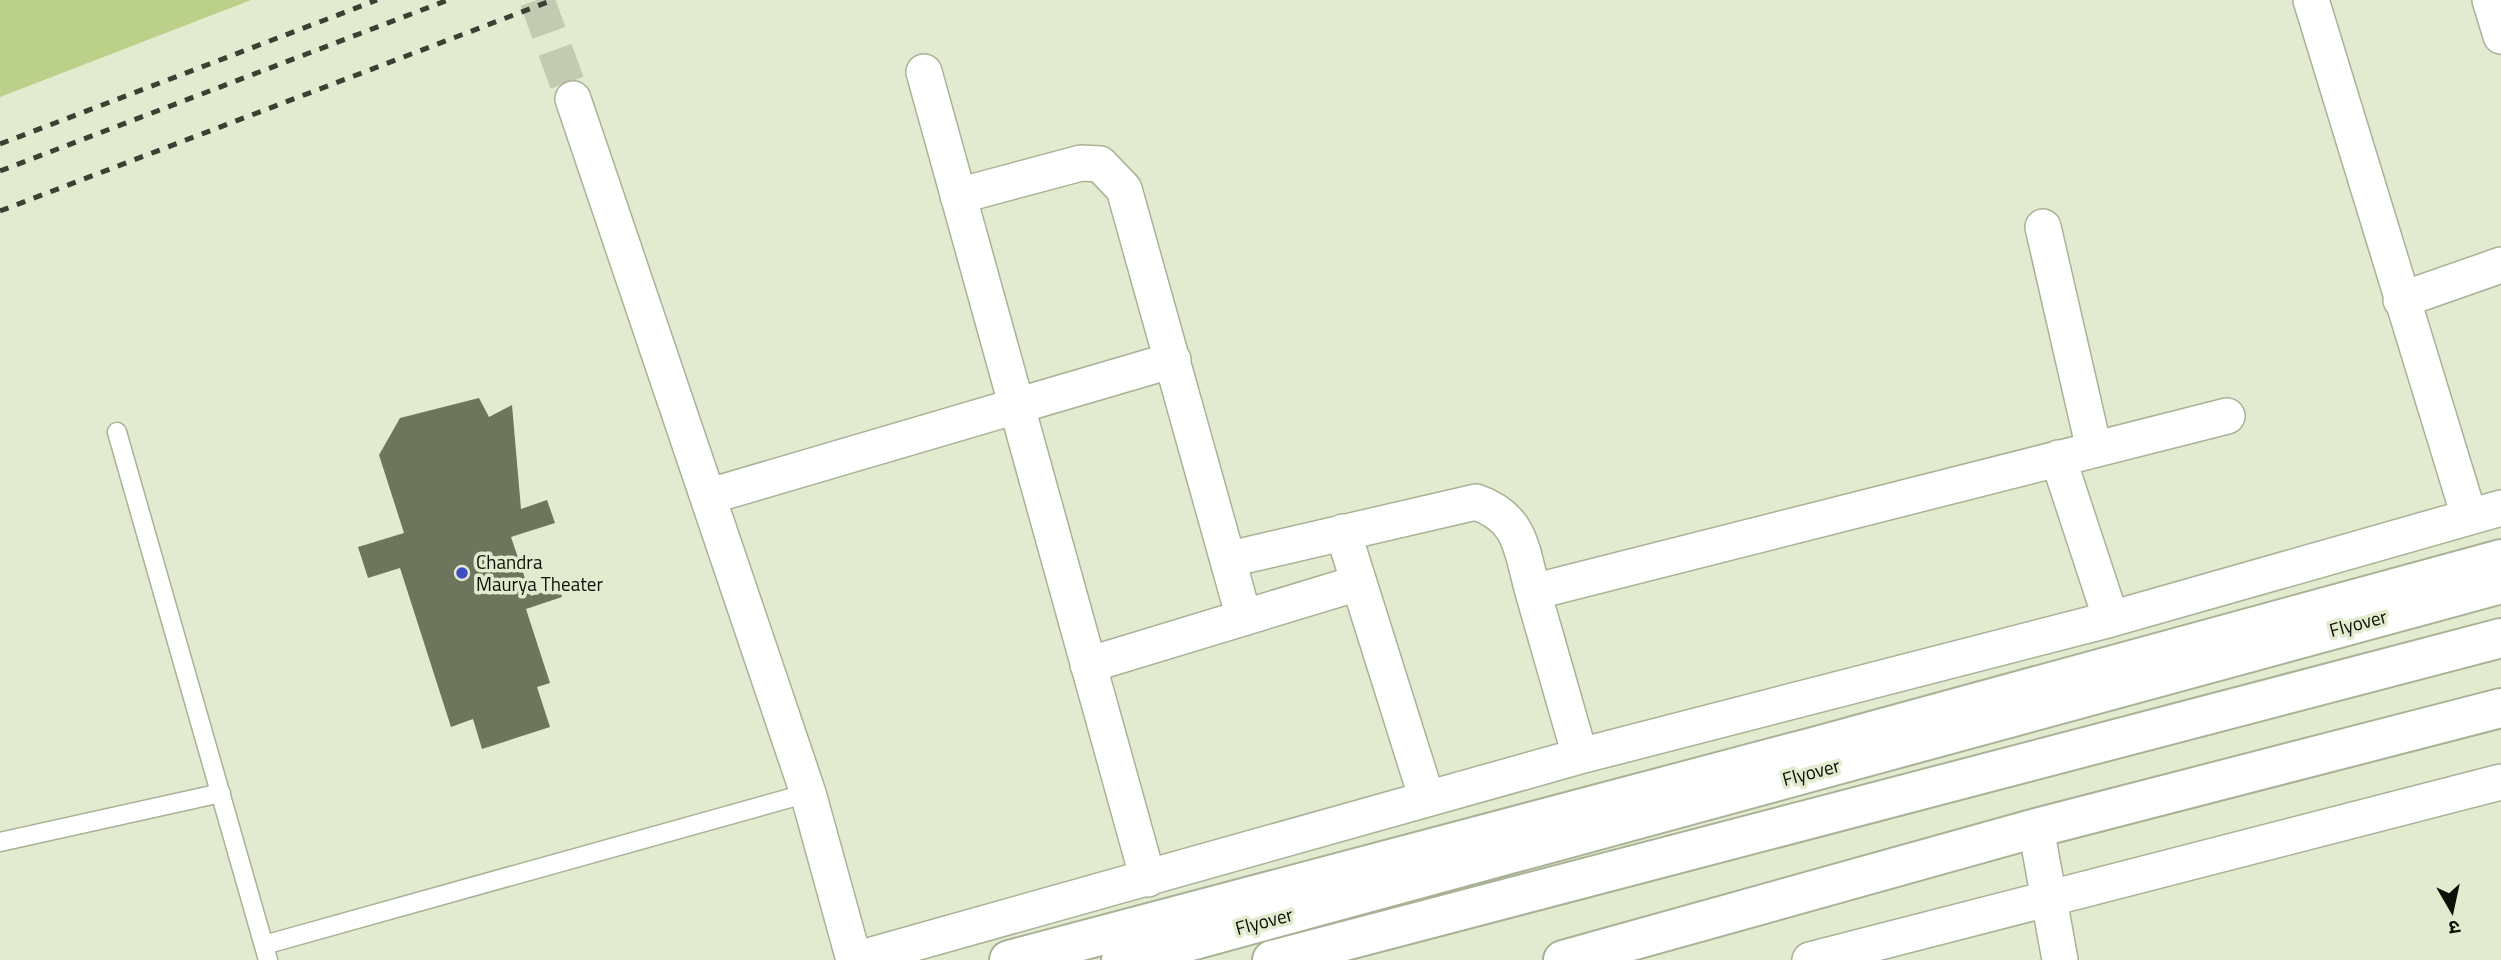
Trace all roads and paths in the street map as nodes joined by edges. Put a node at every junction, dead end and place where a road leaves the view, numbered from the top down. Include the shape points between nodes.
1 (2311, 0) edge
2 (2490, 0) edge
3 (2501, 36) edge
4 (924, 72) dead end
5 (573, 99) tunnel mouth
6 (958, 196) junction
7 (2043, 227) dead end
8 (2501, 265) edge
9 (2401, 300) junction
10 (1173, 360) junction
11 (1017, 407) junction
12 (2227, 416) dead end
13 (117, 432) dead end
14 (2094, 449) junction
15 (2058, 458) junction
16 (710, 496) junction
17 (2485, 512) edge
18 (1343, 532) junction
19 (1230, 559) junction
20 (2501, 559) edge
21 (1358, 583) junction
22 (2501, 584) edge
23 (1533, 592) junction
24 (1244, 618) junction
25 (2111, 619) junction
26 (2501, 638) edge
27 (1088, 665) junction
28 (2501, 708) edge
29 (1580, 756) junction
30 (2501, 782) edge
31 (220, 793) junction
32 (808, 793) junction
33 (1427, 799) junction
34 (2036, 828) junction
35 (0, 842) edge
36 (1148, 879) junction
37 (2049, 898) junction
38 (266, 953) edge
39 (1009, 960) edge
40 (1121, 960) edge
41 (1272, 960) edge
42 (1563, 960) edge
43 (1810, 960) edge
44 (2060, 960) edge

1 - 9 street
2 - 3 street
4 - 6 street
5 - 16 street
6 - 10 street via 1081,163 1100,164 1124,189
6 - 11 street
7 - 14 street
8 - 9 street
9 - 17 street
10 - 11 street
10 - 19 street
11 - 16 street
11 - 27 street
12 - 14 street
13 - 31 lane
14 - 15 street
15 - 23 street
15 - 25 street
16 - 32 street
17 - 25 street
18 - 19 street
18 - 21 street
18 - 23 street via 1476,502 1510,520
19 - 24 street
20 - 39 main road
21 - 24 street
21 - 33 street
22 - 40 main road, Flyover
23 - 29 street
24 - 27 street
25 - 29 street
26 - 41 main road, Flyover
27 - 36 street
28 - 34 main road
29 - 33 street
30 - 37 street
31 - 35 lane
31 - 38 lane
32 - 36 street via 854,960
32 - 38 lane
33 - 36 street
34 - 37 street
34 - 42 main road
37 - 43 street
37 - 44 street

